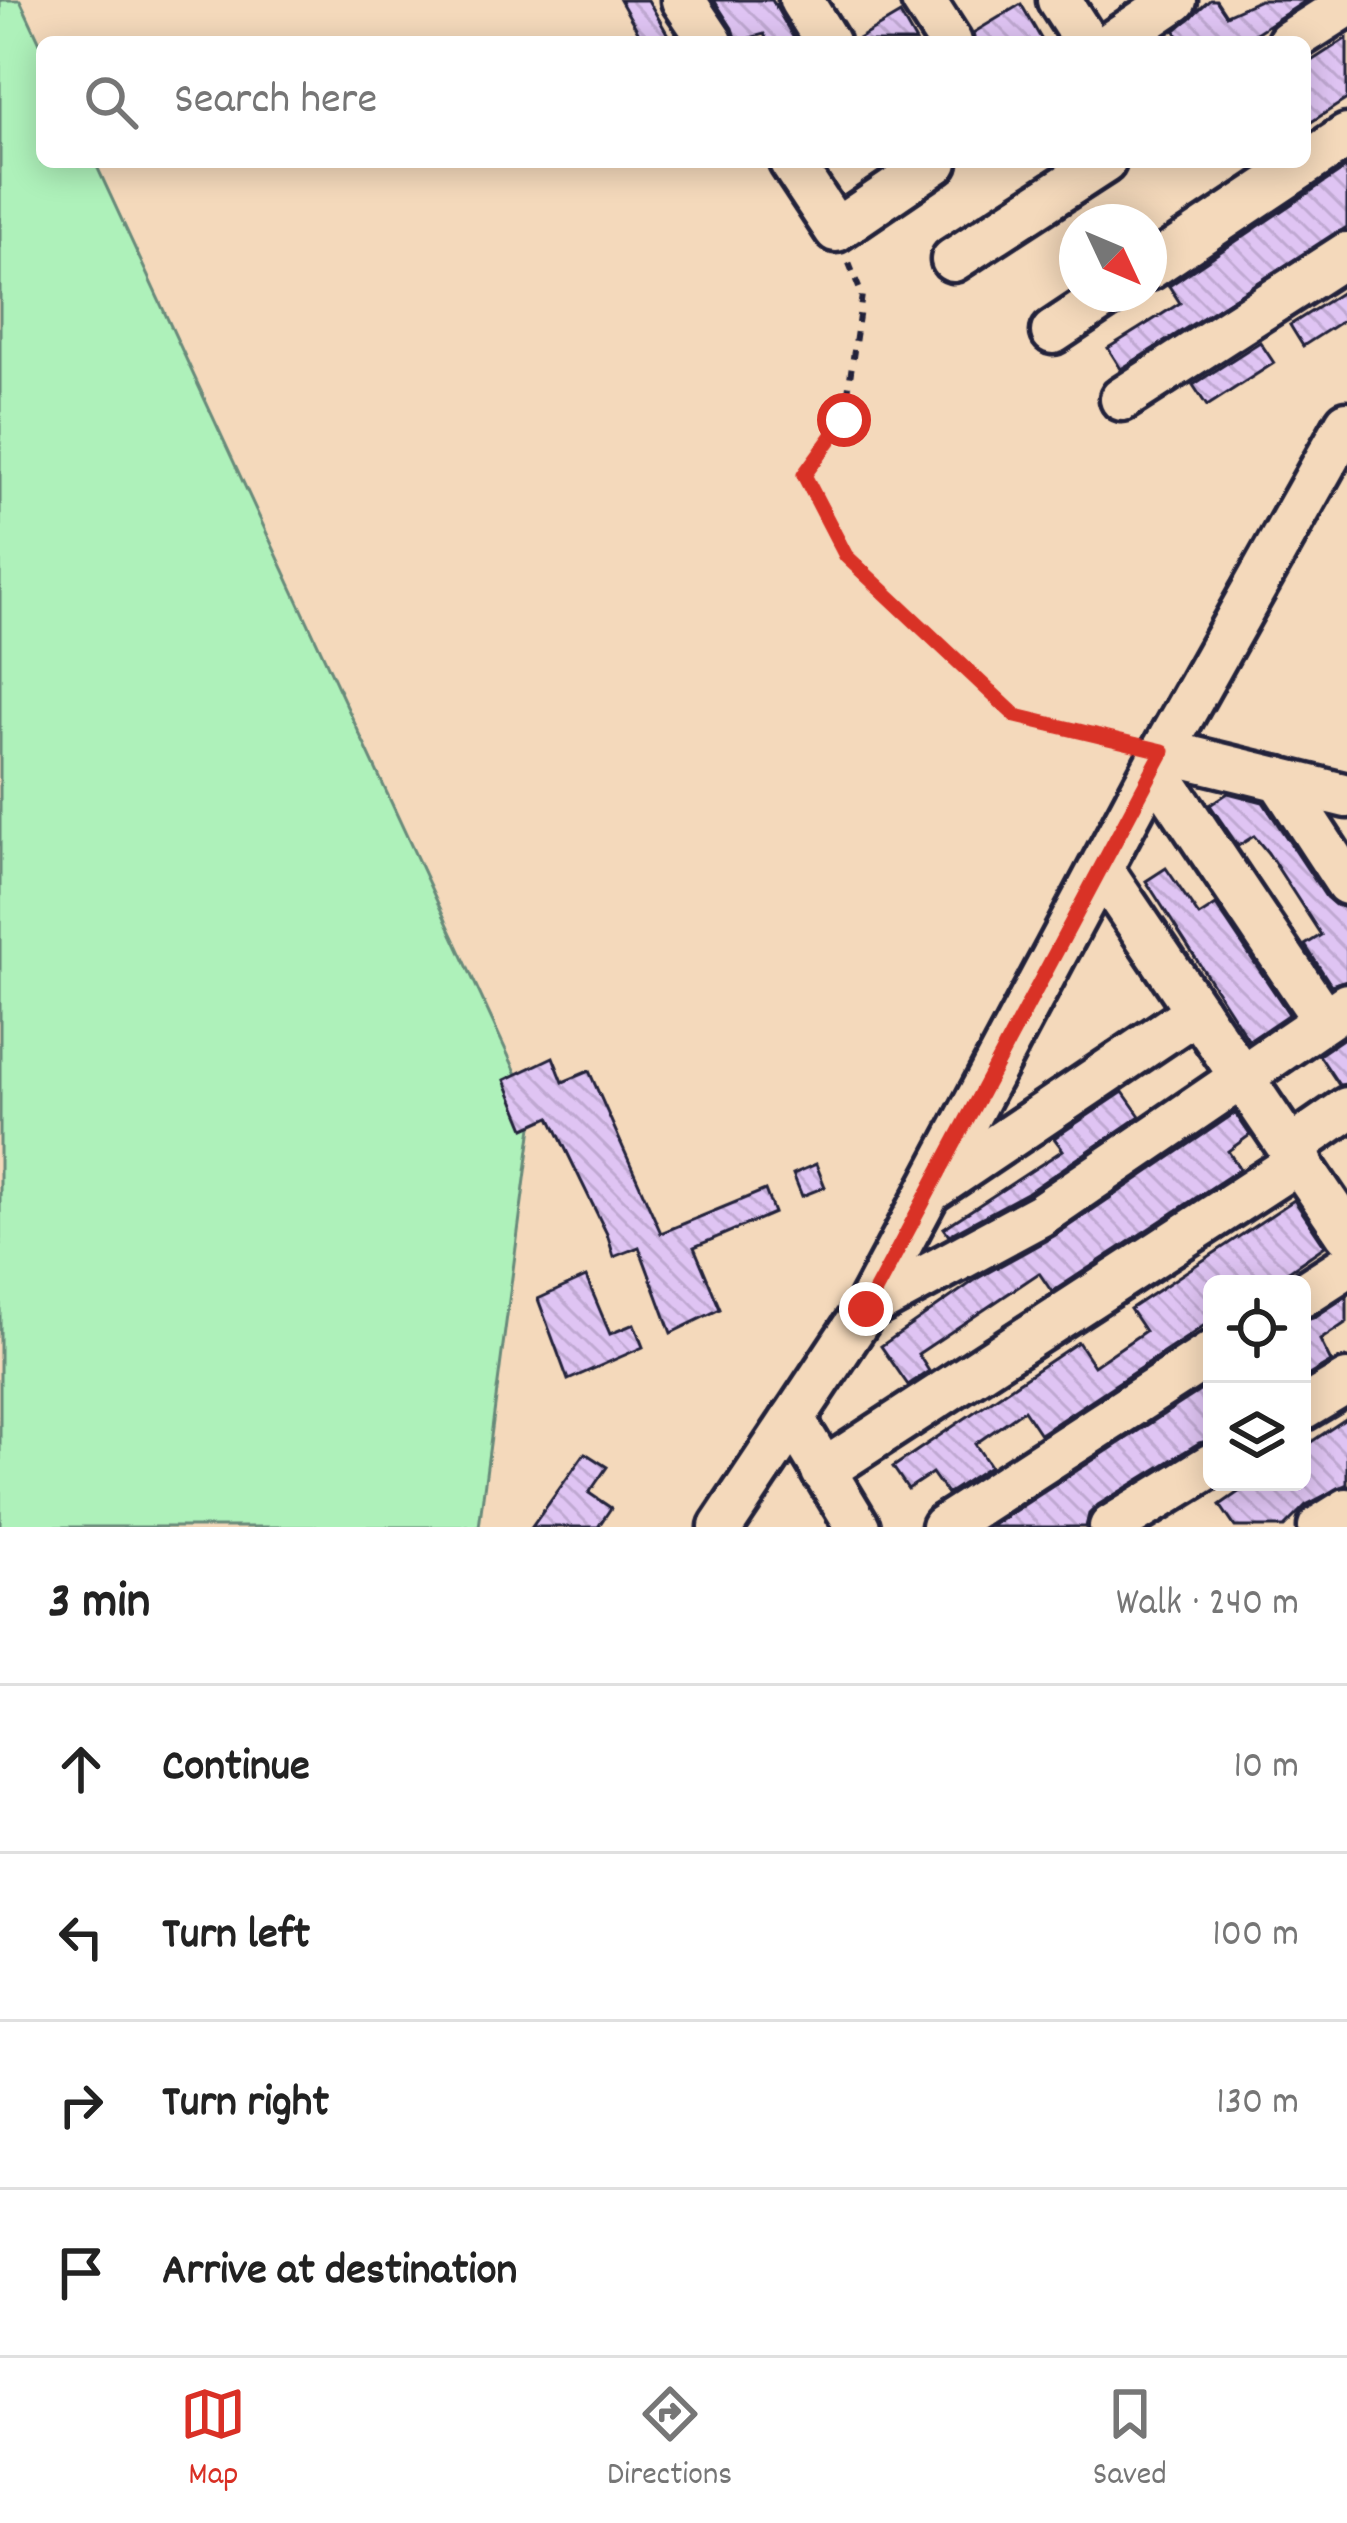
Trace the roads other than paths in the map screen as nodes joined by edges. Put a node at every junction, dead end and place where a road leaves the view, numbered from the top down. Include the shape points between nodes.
1 (683, 0) edge
2 (801, 0) edge
3 (923, 0) edge
4 (1059, 0) edge
5 (1172, 1) edge
6 (1347, 4) edge
7 (707, 36) edge
8 (823, 36) edge
9 (946, 36) edge
10 (1082, 36) edge
11 (1122, 36) edge
12 (1298, 36) edge
13 (1347, 136) edge
14 (1311, 160) edge
15 (795, 168) edge
16 (916, 168) edge
17 (1095, 168) edge
18 (1299, 168) edge
19 (1347, 254) edge
20 (1167, 256) edge
21 (953, 260) dead end
22 (1083, 312) edge
23 (1053, 332) dead end
24 (1122, 399) dead end
25 (1347, 423) edge
26 (1159, 759) junction
27 (1279, 779) junction
28 (1347, 796) edge
29 (1101, 869) junction
30 (1347, 883) edge
31 (1197, 1011) junction
32 (1336, 1012) edge
33 (1243, 1076) junction
34 (1347, 1108) edge
35 (1296, 1154) junction
36 (928, 1192) junction
37 (1344, 1222) edge
38 (1347, 1266) edge
39 (1311, 1289) edge
40 (866, 1309) junction
41 (1203, 1359) edge
42 (1347, 1382) edge
43 (1311, 1404) edge
44 (793, 1419) junction
45 (823, 1471) junction
46 (1203, 1471) edge
47 (1347, 1510) edge
48 (732, 1522) edge
49 (858, 1527) edge
50 (943, 1527) edge
51 (1112, 1527) edge
52 (1320, 1527) edge

1 - 7 street
2 - 8 street
3 - 9 street
4 - 10 street
5 - 11 street
6 - 12 street
13 - 14 street
15 - 16 street via 836,230
17 - 21 street
18 - 20 street
19 - 24 street
22 - 23 street
25 - 26 street
26 - 27 street
26 - 29 street
26 - 32 street
27 - 28 street
27 - 30 street
29 - 31 street
29 - 36 street
31 - 33 street
31 - 36 street
32 - 33 street
33 - 35 street
33 - 40 street via 1040,1215
34 - 35 street
35 - 37 street
35 - 45 street
36 - 40 street
38 - 39 street
40 - 44 street
41 - 50 street
42 - 43 street
44 - 45 street
44 - 48 street
45 - 49 street
46 - 51 street
47 - 52 street

